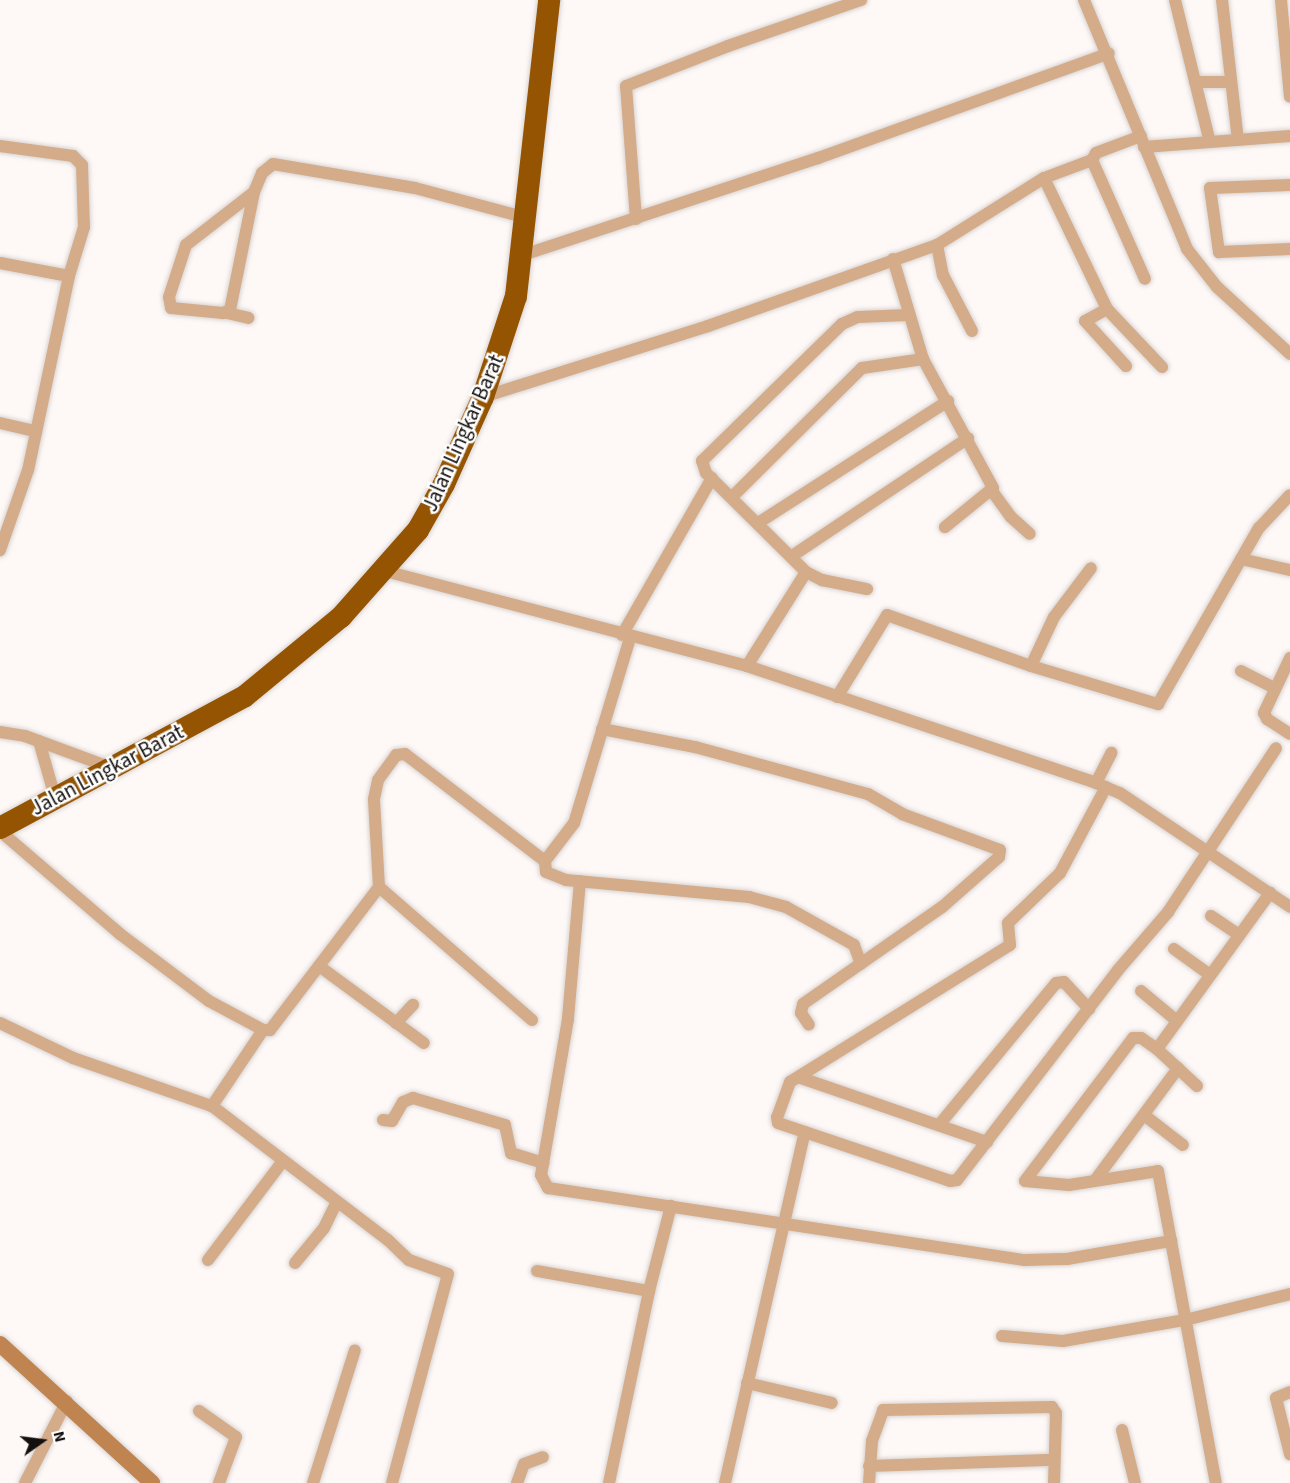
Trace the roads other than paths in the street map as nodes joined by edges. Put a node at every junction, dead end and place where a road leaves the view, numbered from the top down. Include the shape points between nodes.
1 (549, 0) edge
2 (861, 0) edge
3 (1084, 0) edge
4 (1175, 0) edge
5 (1222, 0) edge
6 (1281, 0) edge
7 (1109, 53) junction
8 (1195, 82) junction
9 (1231, 82) junction
10 (1290, 98) edge
11 (1290, 136) edge
12 (1238, 140) junction
13 (1142, 141) junction
14 (1210, 142) junction
15 (0, 146) edge
16 (1092, 160) junction
17 (1044, 178) junction
18 (1290, 185) edge
19 (254, 192) junction
20 (527, 218) junction
21 (636, 219) junction
22 (937, 245) junction
23 (1290, 249) edge
24 (523, 255) junction
25 (893, 259) junction
26 (0, 263) edge
27 (69, 276) junction
28 (1145, 279) dead end
29 (1107, 309) junction
30 (227, 313) junction
31 (908, 315) junction
32 (248, 318) dead end
33 (972, 331) dead end
34 (1290, 354) edge
35 (923, 359) junction
36 (1126, 366) dead end
37 (1162, 368) dead end
38 (483, 397) junction
39 (948, 401) junction
40 (0, 423) edge
41 (36, 431) junction
42 (968, 438) junction
43 (712, 478) junction
44 (992, 491) junction
45 (1290, 495) edge
46 (732, 497) junction
47 (6, 517) edge
48 (758, 523) junction
49 (945, 527) dead end
50 (1030, 534) dead end
51 (0, 550) edge
52 (792, 556) junction
53 (1241, 559) junction
54 (1090, 568) dead end
55 (1290, 570) edge
56 (385, 571) junction
57 (806, 572) junction
58 (867, 589) dead end
59 (626, 636) junction
60 (1290, 658) edge
61 (747, 666) junction
62 (1031, 666) junction
63 (1241, 671) dead end
64 (1275, 688) junction
65 (837, 697) junction
66 (602, 729) junction
67 (0, 732) edge
68 (1290, 734) edge
69 (39, 741) junction
70 (1276, 748) dead end
71 (1111, 753) dead end
72 (109, 767) junction
73 (1101, 785) junction
74 (55, 797) junction
75 (0, 830) edge
76 (1209, 852) junction
77 (545, 861) junction
78 (580, 881) junction
79 (379, 886) junction
80 (1270, 893) junction
81 (1290, 907) edge
82 (1211, 916) dead end
83 (1239, 935) junction
84 (1174, 949) dead end
85 (861, 964) junction
86 (319, 966) junction
87 (1209, 975) junction
88 (1141, 991) dead end
89 (412, 1005) dead end
90 (1089, 1009) junction
91 (532, 1020) dead end
92 (1177, 1021) junction
93 (0, 1023) edge
94 (396, 1023) junction
95 (809, 1025) dead end
96 (263, 1030) junction
97 (424, 1043) dead end
98 (1157, 1049) junction
99 (1178, 1068) junction
100 (801, 1078) junction
101 (1197, 1086) dead end
102 (212, 1106) junction
103 (1144, 1115) junction
104 (383, 1120) dead end
105 (939, 1125) junction
106 (805, 1132) junction
107 (987, 1142) junction
108 (1183, 1145) dead end
109 (283, 1161) junction
110 (543, 1163) junction
111 (1096, 1179) junction
112 (336, 1203) junction
113 (671, 1206) junction
114 (784, 1224) junction
115 (1171, 1241) junction
116 (208, 1260) dead end
117 (295, 1263) dead end
118 (537, 1271) dead end
119 (649, 1291) junction
120 (1290, 1294) edge
121 (1185, 1320) junction
122 (1002, 1336) dead end
123 (0, 1344) edge
124 (355, 1350) dead end
125 (747, 1383) junction
126 (1290, 1392) edge
127 (67, 1401) junction
128 (832, 1403) dead end
129 (199, 1412) dead end
130 (1122, 1430) dead end
131 (1290, 1454) edge
132 (543, 1457) dead end
133 (1054, 1460) junction
134 (869, 1466) junction
135 (25, 1483) edge
136 (151, 1483) edge
137 (219, 1483) edge
138 (313, 1483) edge
139 (393, 1483) edge
140 (517, 1483) edge
141 (609, 1483) edge
142 (724, 1483) edge
143 (868, 1483) edge
144 (1054, 1483) edge
145 (1135, 1483) edge
146 (1216, 1483) edge

1 - 20 highway, Jalan Lingkar Barat
2 - 21 street via 626,86
3 - 7 street
4 - 8 street
5 - 9 street
6 - 10 street
7 - 13 street
7 - 21 street
8 - 9 street
8 - 14 street
9 - 12 street
11 - 12 street
12 - 14 street
13 - 14 street
13 - 16 street via 1096,153
13 - 34 street via 1187,249 1217,287
15 - 27 street via 73,156 82,165 84,227
16 - 17 street
16 - 28 street
17 - 22 street
17 - 29 street
18 - 23 street via 1210,188 1220,252
19 - 20 street via 262,173 280,163 415,188
19 - 30 street
19 - 30 street via 186,244 169,297 171,308
20 - 24 highway, Jalan Lingkar Barat
21 - 24 street
22 - 25 street
22 - 33 street via 943,275
24 - 38 highway, Jalan Lingkar Barat via 507,329
25 - 31 street
25 - 38 street via 708,326
26 - 27 street
27 - 41 street
29 - 36 street via 1085,320
29 - 37 street
30 - 32 street
31 - 35 street
31 - 43 street via 858,317 842,324 702,461 703,469
35 - 39 street
35 - 46 street via 862,368
38 - 56 highway, Jalan Lingkar Barat via 432,507
39 - 42 street
39 - 48 street
40 - 41 street
41 - 47 street
42 - 44 street
42 - 52 street
43 - 46 street
43 - 59 street
44 - 49 street
44 - 50 street
45 - 53 street via 1259,528
46 - 48 street
47 - 51 street
48 - 52 street
52 - 57 street
53 - 55 street
53 - 62 street via 1158,704
54 - 62 street via 1054,616
56 - 59 street
56 - 72 highway, Jalan Lingkar Barat via 341,617 245,696
57 - 58 street via 822,580
57 - 61 street
59 - 61 street
59 - 66 street
60 - 64 street
61 - 65 street
62 - 65 street via 885,616
63 - 64 street
64 - 68 street via 1264,714
65 - 73 street
66 - 77 street via 572,828
66 - 85 street via 695,747 868,794 902,814 1000,850 999,857 942,907
67 - 69 street
69 - 72 street
69 - 74 street
70 - 76 street
71 - 73 street
72 - 74 highway, Jalan Lingkar Barat
73 - 76 street
73 - 100 street via 1060,873 1008,923 1010,945
74 - 75 highway, Jalan Lingkar Barat
75 - 96 street via 120,934 209,1001
76 - 80 street
76 - 90 street via 1154,930
77 - 78 street via 548,874
77 - 79 street via 400,753 381,774 375,789
78 - 85 street via 749,897 780,905 854,945
78 - 110 street via 568,1019
79 - 86 street
79 - 91 street
80 - 81 street
80 - 83 street
82 - 83 street
83 - 87 street
84 - 87 street
85 - 95 street via 801,1007 802,1018
86 - 94 street
86 - 96 street via 270,1030
87 - 92 street
88 - 92 street
89 - 94 street
90 - 105 street via 1064,982 1056,982
90 - 107 street
92 - 98 street
93 - 102 street via 73,1058
94 - 97 street
96 - 102 street
98 - 99 street
98 - 111 street via 1141,1038 1133,1038 1025,1181 1058,1185
99 - 101 street
99 - 103 street
100 - 105 street
100 - 106 street via 789,1084 777,1120
102 - 109 street
103 - 108 street
103 - 111 street
104 - 110 street via 392,1121 404,1101 413,1098 505,1125 511,1154
105 - 107 street
106 - 107 street via 953,1181
106 - 114 street
109 - 112 street
109 - 116 street
110 - 113 street via 542,1182 555,1190
111 - 115 street via 1157,1170
112 - 117 street via 327,1225
112 - 139 street via 409,1260 448,1274
113 - 114 street
113 - 119 street
114 - 115 street via 1035,1261
114 - 125 street
115 - 121 street
118 - 119 street
119 - 141 street
120 - 121 street
121 - 122 street via 1063,1341
121 - 146 street
123 - 127 main road
124 - 138 street
125 - 128 street
125 - 142 street
126 - 131 street via 1276,1398
127 - 135 street
127 - 136 main road
129 - 137 street via 236,1437
130 - 145 street
132 - 140 street via 524,1464
133 - 134 street
133 - 134 street via 1053,1408 889,1409 878,1414
133 - 144 street
134 - 143 street

